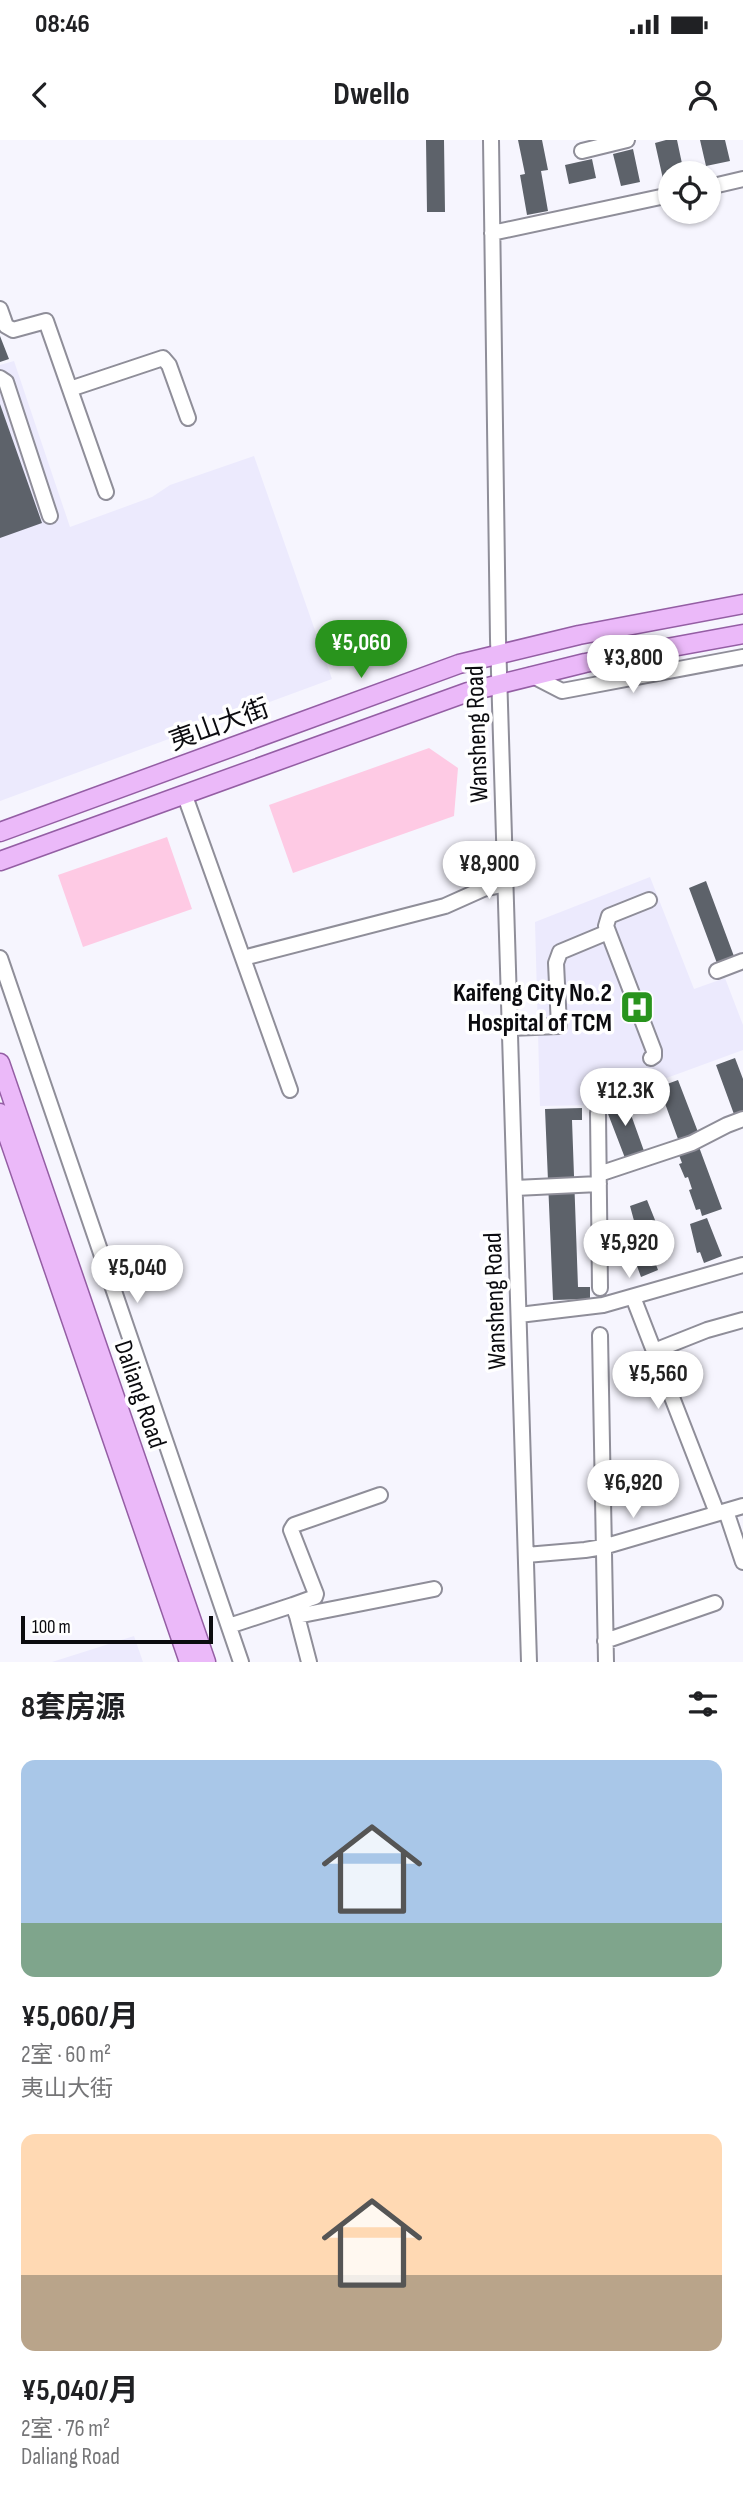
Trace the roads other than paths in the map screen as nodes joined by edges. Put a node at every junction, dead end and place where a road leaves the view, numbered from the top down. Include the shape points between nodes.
1 (491, 140) edge
2 (627, 140) edge
3 (582, 151) dead end
4 (743, 179) edge
5 (721, 184) edge
6 (658, 198) edge
7 (492, 233) junction
8 (0, 309) edge
9 (0, 378) edge
10 (70, 389) junction
11 (188, 418) dead end
12 (106, 492) dead end
13 (50, 516) dead end
14 (743, 604) edge
15 (743, 634) edge
16 (498, 653) junction
17 (743, 657) edge
18 (531, 675) junction
19 (499, 684) junction
20 (185, 796) junction
21 (0, 832) edge
22 (0, 861) edge
23 (506, 884) junction
24 (649, 900) dead end
25 (608, 932) junction
26 (0, 958) edge
27 (243, 958) junction
28 (743, 961) edge
29 (718, 971) dead end
30 (510, 1028) junction
31 (651, 1058) dead end
32 (0, 1063) edge
33 (290, 1090) dead end
34 (0, 1113) edge
35 (598, 1114) dead end
36 (743, 1119) edge
37 (599, 1179) junction
38 (515, 1188) junction
39 (743, 1265) edge
40 (600, 1288) dead end
41 (633, 1297) junction
42 (519, 1315) junction
43 (743, 1320) edge
44 (600, 1335) dead end
45 (654, 1351) junction
46 (380, 1495) dead end
47 (743, 1506) edge
48 (721, 1512) junction
49 (603, 1546) junction
50 (526, 1555) junction
51 (743, 1562) edge
52 (434, 1589) dead end
53 (715, 1603) dead end
54 (295, 1611) junction
55 (229, 1626) junction
56 (605, 1640) junction
57 (189, 1662) edge
58 (206, 1662) edge
59 (242, 1662) edge
60 (309, 1662) edge
61 (529, 1662) edge
62 (606, 1662) edge

1 - 7 street, Wansheng Road
2 - 3 street
4 - 5 street
6 - 7 street
7 - 16 street, Wansheng Road
8 - 10 street via 12,330 46,321
9 - 13 street via 6,382
10 - 11 street via 163,358
10 - 12 street
14 - 16 main road, 夷山大街
15 - 18 main road
16 - 19 street, Wansheng Road
16 - 21 main road, 夷山大街
17 - 18 street via 562,691
18 - 19 main road
19 - 20 main road
19 - 23 street, Wansheng Road
20 - 22 main road
20 - 27 street
23 - 27 street via 445,906
23 - 30 street, Wansheng Road
24 - 25 street via 608,916
25 - 30 street via 560,952 556,963 559,1026
25 - 31 street via 654,1051
26 - 55 street
27 - 33 street
28 - 29 street
30 - 38 street, Wansheng Road
32 - 58 main road, Daliang Road
34 - 57 main road, Daliang Road
35 - 37 street
36 - 37 street
37 - 38 street
37 - 40 street
38 - 42 street, Wansheng Road
39 - 41 street
41 - 42 street via 580,1309
41 - 45 street
42 - 50 street, Wansheng Road
43 - 45 street
44 - 49 street
45 - 48 street
46 - 54 street via 294,1525 291,1530 316,1594
47 - 48 street
48 - 49 street
48 - 51 street
49 - 50 street
49 - 56 street
50 - 61 street, Wansheng Road
52 - 54 street
53 - 56 street
54 - 55 street
54 - 60 street
55 - 59 street
56 - 62 street

